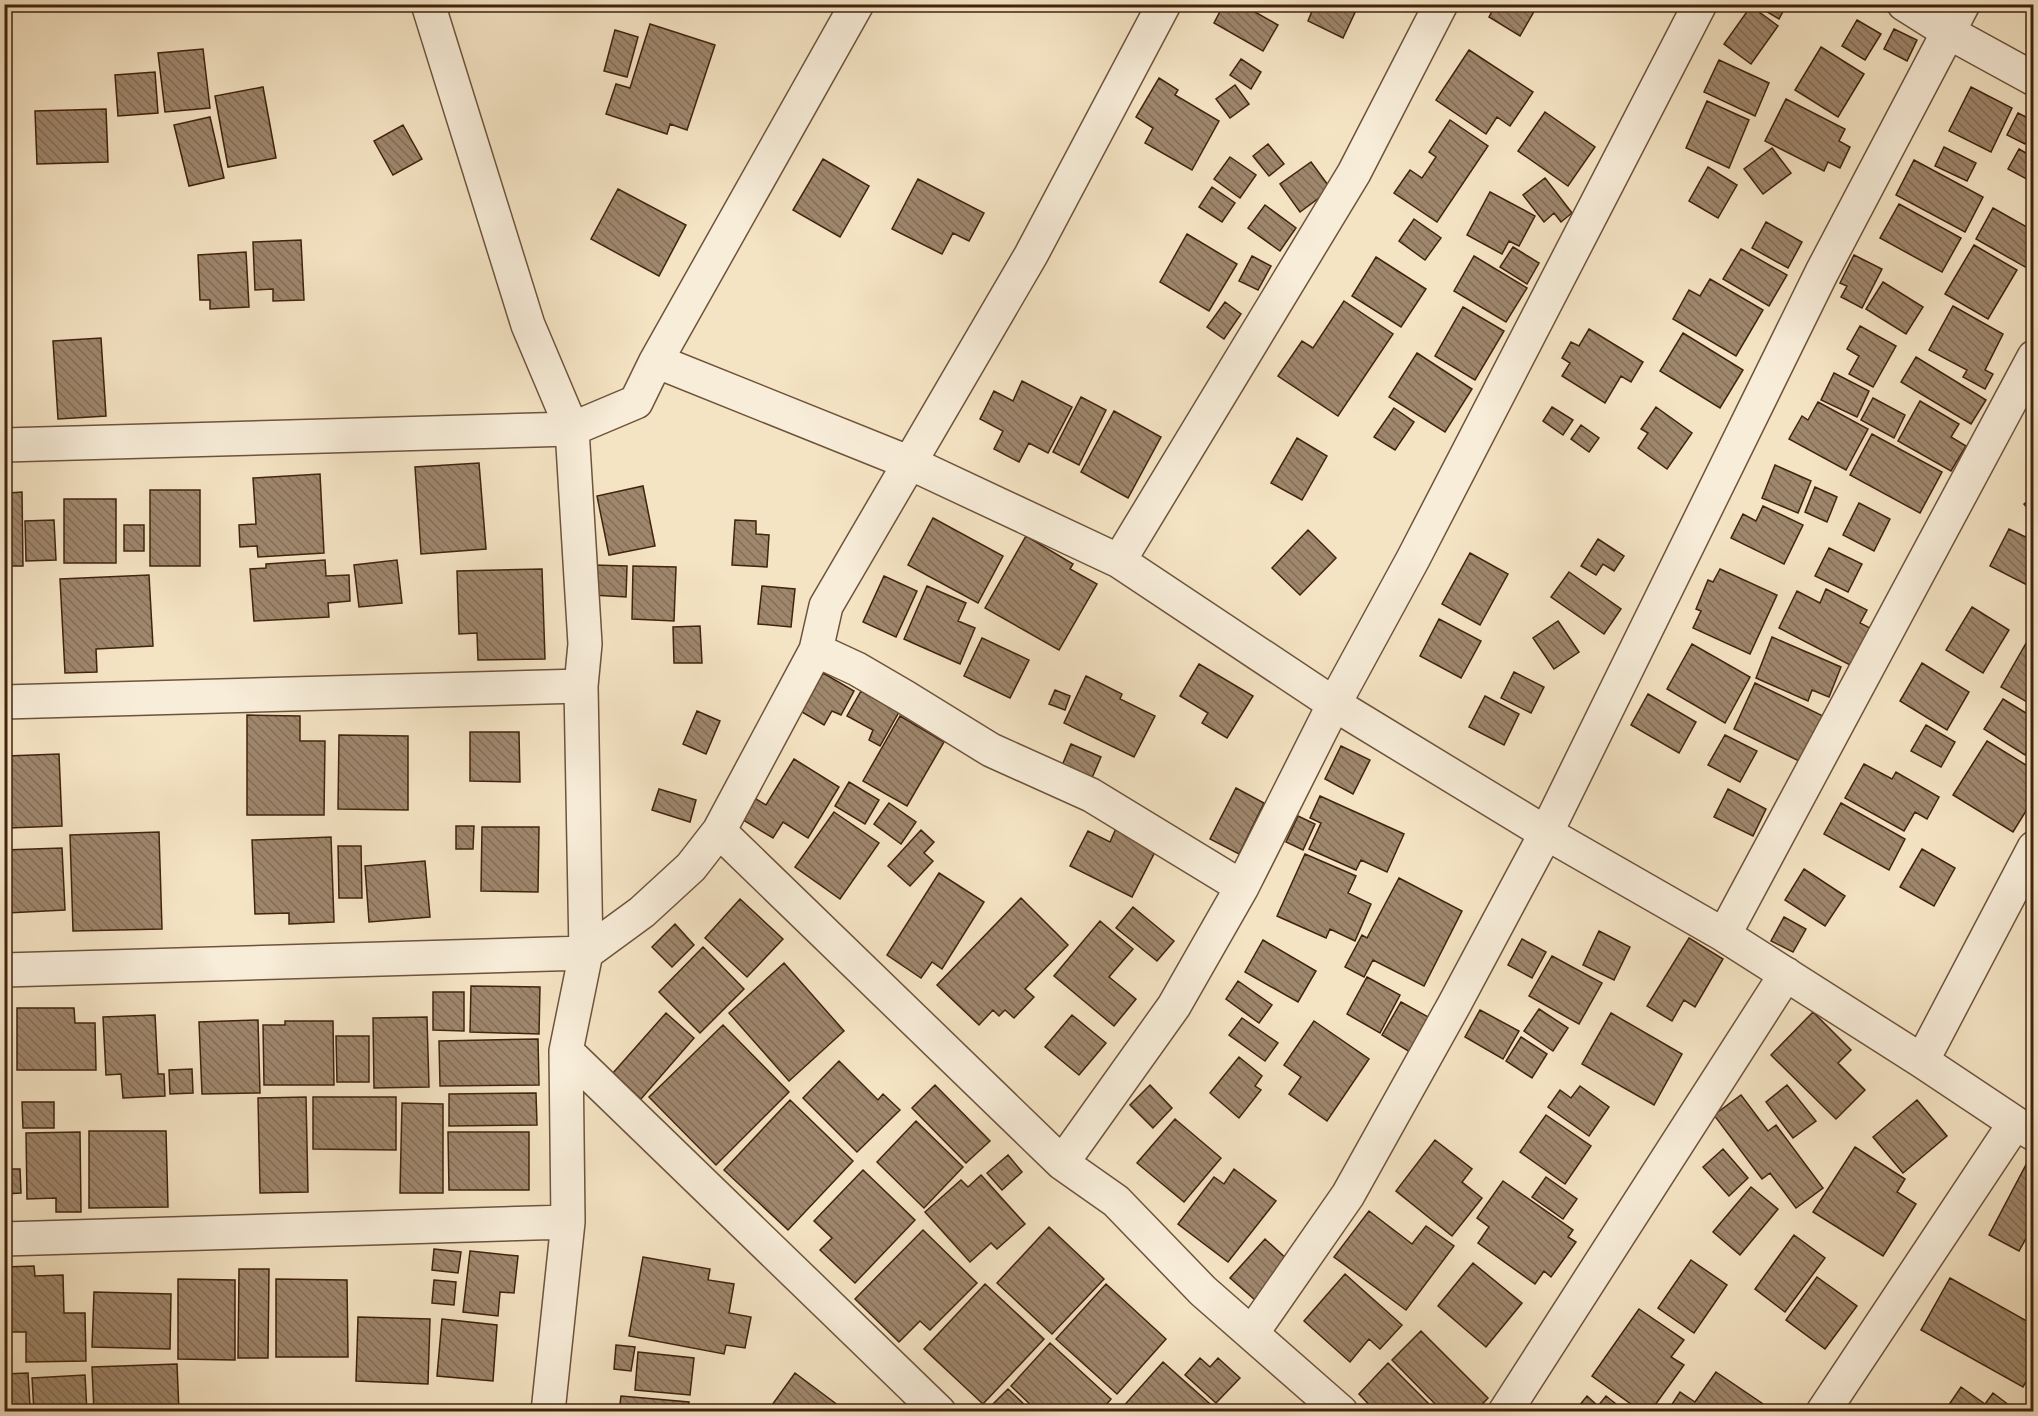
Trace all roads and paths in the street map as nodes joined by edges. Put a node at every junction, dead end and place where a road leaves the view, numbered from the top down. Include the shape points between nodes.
1 (428, 4) edge
2 (857, 4) edge
3 (1164, 4) edge
4 (1441, 4) edge
5 (1700, 4) edge
6 (1904, 4) edge
7 (1956, 19) edge
8 (2034, 79) edge
9 (2034, 357) edge
10 (656, 361) junction
11 (572, 429) junction
12 (4, 445) edge
13 (910, 463) junction
14 (1119, 561) junction
15 (816, 650) junction
16 (581, 686) junction
17 (4, 702) edge
18 (1334, 704) junction
19 (719, 831) junction
20 (1546, 833) junction
21 (2034, 848) edge
22 (1242, 887) junction
23 (1725, 935) junction
24 (586, 953) junction
25 (4, 970) edge
26 (1786, 974) junction
27 (566, 1051) junction
28 (1922, 1061) junction
29 (2024, 1128) edge
30 (1062, 1163) junction
31 (568, 1222) junction
32 (4, 1239) edge
33 (1252, 1333) junction
34 (548, 1412) edge
35 (939, 1412) edge
36 (1341, 1412) edge
37 (1505, 1412) edge
38 (1823, 1412) edge

1 - 11 street via 528,325
2 - 10 street
3 - 13 street via 1031,255
4 - 14 street via 1354,173
5 - 18 street
6 - 7 street
7 - 8 street
7 - 20 street via 1822,272
9 - 23 street
10 - 11 street via 636,402
10 - 13 street
11 - 12 street
11 - 16 street via 585,644
13 - 14 street
13 - 15 street via 826,606
14 - 18 street
15 - 19 street
15 - 22 street via 905,696 991,750 1090,795
16 - 17 street
16 - 24 street
18 - 20 street
18 - 22 street
19 - 24 street via 667,890
19 - 30 street
20 - 23 street
20 - 33 street via 1348,1195
21 - 28 street
22 - 30 street via 1174,1006
23 - 26 street
24 - 25 street
24 - 27 street
26 - 28 street
26 - 37 street
27 - 31 street
27 - 35 street
28 - 29 street
29 - 38 street
30 - 33 street via 1116,1201 1203,1291
31 - 32 street
31 - 34 street
33 - 36 street

